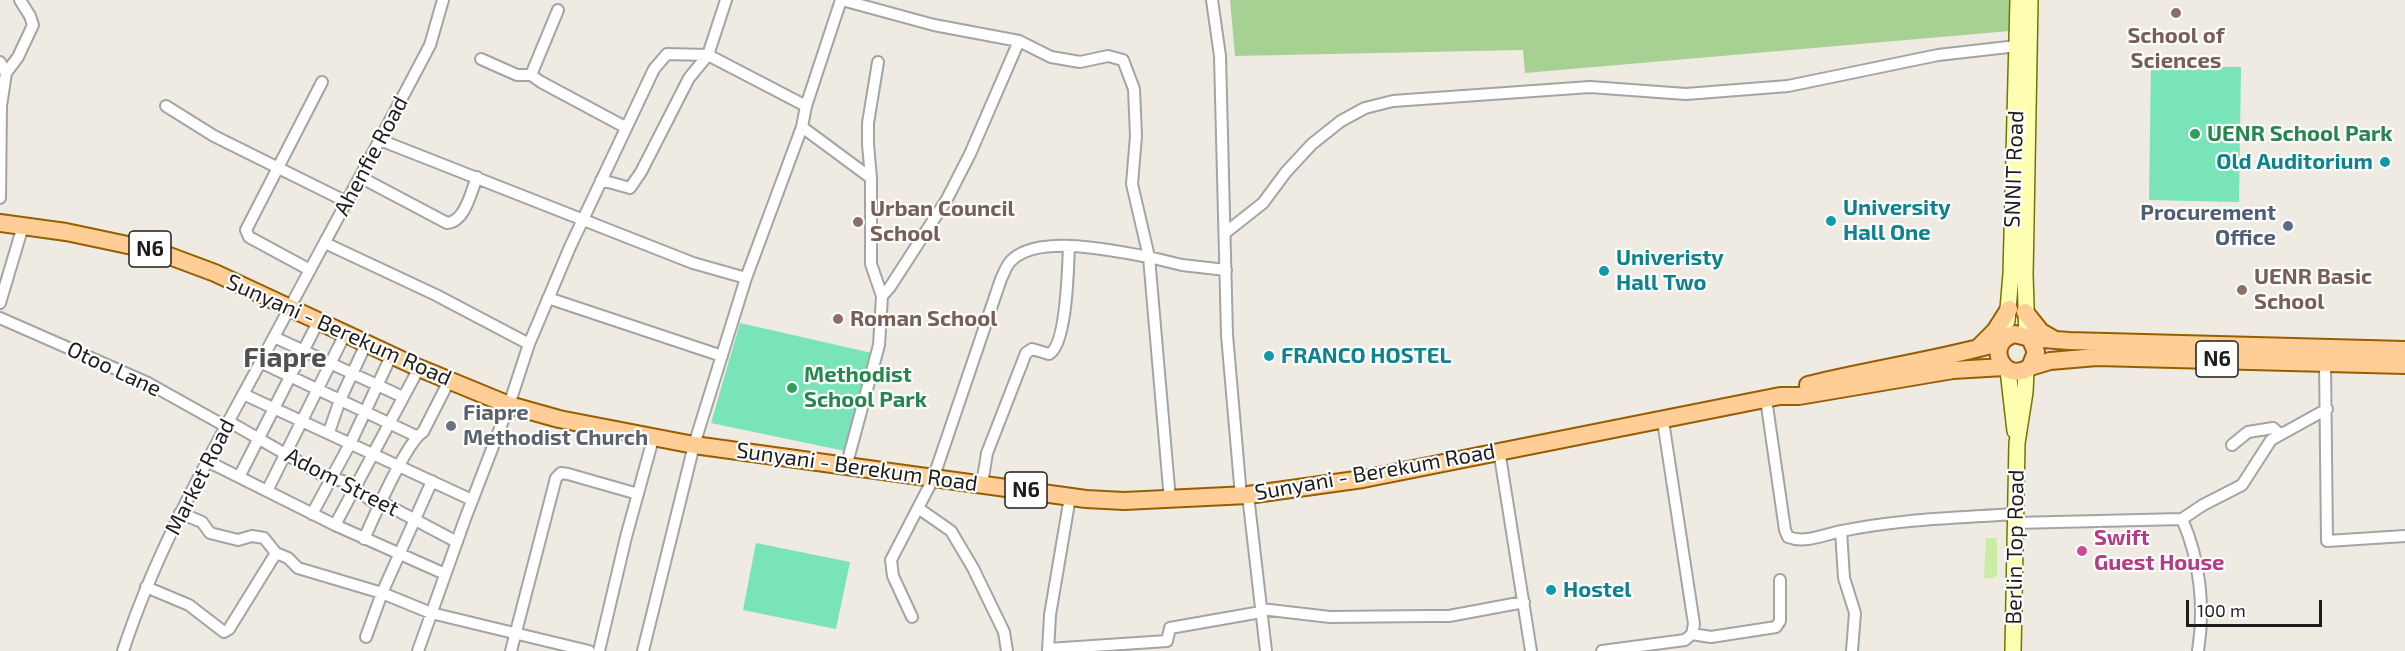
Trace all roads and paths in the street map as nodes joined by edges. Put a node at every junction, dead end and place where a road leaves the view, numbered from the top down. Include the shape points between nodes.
1 (20, 0) edge
2 (443, 0) edge
3 (726, 0) edge
4 (842, 0) edge
5 (1212, 0) edge
6 (2019, 0) edge
7 (2031, 0) edge
8 (558, 10) dead end
9 (1019, 41) junction
10 (2017, 46) junction
11 (708, 55) junction
12 (481, 59) dead end
13 (0, 62) edge
14 (878, 62) dead end
15 (6, 73) junction
16 (531, 75) junction
17 (322, 82) dead end
18 (166, 106) dead end
19 (806, 106) junction
20 (625, 126) junction
21 (802, 127) junction
22 (380, 140) junction
23 (277, 167) junction
24 (360, 177) junction
25 (477, 177) junction
26 (871, 178) junction
27 (601, 180) junction
28 (0, 198) edge
29 (347, 202) junction
30 (583, 219) junction
31 (0, 223) edge
32 (23, 226) junction
33 (1225, 232) junction
34 (325, 243) junction
35 (1069, 246) junction
36 (1149, 257) junction
37 (310, 270) junction
38 (1226, 270) junction
39 (747, 278) junction
40 (882, 296) junction
41 (548, 298) junction
42 (0, 303) edge
43 (289, 309) junction
44 (2017, 310) junction
45 (0, 318) edge
46 (318, 322) junction
47 (345, 334) junction
48 (274, 338) junction
49 (2028, 338) junction
50 (2003, 340) junction
51 (2056, 340) junction
52 (366, 344) junction
53 (529, 344) junction
54 (1977, 349) junction
55 (2405, 350) edge
56 (303, 351) junction
57 (2271, 353) junction
58 (2289, 354) junction
59 (391, 356) junction
60 (722, 356) junction
61 (260, 362) junction
62 (330, 363) junction
63 (2325, 363) junction
64 (2405, 365) edge
65 (418, 368) junction
66 (2006, 368) junction
67 (2028, 368) junction
68 (352, 374) junction
69 (290, 377) junction
70 (449, 381) junction
71 (377, 385) junction
72 (317, 390) junction
73 (243, 394) junction
74 (403, 397) junction
75 (1773, 398) junction
76 (340, 401) junction
77 (509, 405) junction
78 (274, 408) junction
79 (2327, 409) junction
80 (364, 413) junction
81 (302, 420) junction
82 (1663, 421) junction
83 (226, 423) junction
84 (388, 425) junction
85 (329, 432) junction
86 (2280, 434) junction
87 (416, 436) junction
88 (258, 438) junction
89 (653, 439) junction
90 (351, 442) junction
91 (2017, 443) junction
92 (694, 445) junction
93 (2232, 445) dead end
94 (1499, 450) junction
95 (373, 453) junction
96 (285, 454) junction
97 (207, 461) junction
98 (399, 465) junction
99 (846, 467) junction
100 (239, 477) junction
101 (331, 478) junction
102 (933, 479) junction
103 (432, 481) junction
104 (982, 484) junction
105 (354, 488) junction
106 (267, 491) junction
107 (638, 494) junction
108 (1244, 495) junction
109 (1071, 497) junction
110 (472, 500) junction
111 (1170, 500) junction
112 (381, 503) junction
113 (918, 508) junction
114 (180, 513) junction
115 (312, 514) junction
116 (2014, 518) junction
117 (415, 519) junction
118 (2182, 519) junction
119 (334, 525) junction
120 (1841, 531) junction
121 (2405, 536) edge
122 (364, 539) junction
123 (457, 542) junction
124 (276, 553) junction
125 (399, 555) junction
126 (445, 574) junction
127 (1780, 580) dead end
128 (146, 588) junction
129 (382, 593) junction
130 (1524, 602) junction
131 (1261, 611) junction
132 (431, 613) junction
133 (912, 617) dead end
134 (514, 633) junction
135 (1692, 634) junction
136 (366, 637) dead end
137 (1048, 650) edge
138 (123, 651) edge
139 (418, 651) edge
140 (511, 651) edge
141 (589, 651) edge
142 (599, 651) edge
143 (643, 651) edge
144 (1007, 651) edge
145 (1266, 651) edge
146 (1531, 651) edge
147 (1602, 651) edge
148 (1852, 651) edge
149 (2013, 651) edge
150 (2198, 651) edge

1 - 15 street via 33,25
2 - 22 street, Ahenfie Road via 430,45
3 - 11 street
4 - 9 street via 934,25
4 - 19 street
5 - 33 street via 1220,56
6 - 10 street, SNNIT Road
7 - 44 street, SNNIT Road
8 - 16 street
9 - 36 street via 1051,57 1080,62 1108,56 1123,60 1134,89 1132,184
9 - 40 street via 947,199
10 - 33 street via 1938,55 1788,86 1686,94 1590,87 1374,105 1341,121 1312,144 1263,203
10 - 44 street, SNNIT Road
11 - 19 street
11 - 20 street via 668,54 654,69
11 - 27 street via 689,78 630,188
12 - 16 street via 517,75
13 - 15 street
14 - 26 street via 868,123
15 - 28 street via 1,106
16 - 20 street
17 - 23 street
18 - 23 street via 214,136
19 - 21 street
20 - 27 street
21 - 26 street
21 - 39 street
22 - 24 street, Ahenfie Road
22 - 25 street
23 - 29 street
23 - 37 street via 246,234
24 - 25 street via 447,223 460,217
24 - 29 street, Ahenfie Road
25 - 30 street
26 - 40 street via 871,264
27 - 30 street
29 - 34 street, Ahenfie Road
30 - 39 street via 693,263
30 - 41 street
31 - 32 main road, Sunyani - Berekum Road / N6
32 - 42 street
32 - 43 main road, Sunyani - Berekum Road / N6 via 156,251 215,273
33 - 38 street
34 - 37 street, Ahenfie Road
34 - 53 street
35 - 36 street
35 - 102 street via 1029,249 1011,260 1001,279
35 - 104 street via 1067,295 1058,346 1049,354 1032,349 1026,353 987,453
36 - 38 street
36 - 111 street
37 - 43 street, Ahenfie Road
38 - 108 street via 1227,335
39 - 60 street
40 - 99 street via 879,345
41 - 53 street
41 - 60 street
43 - 46 main road, Sunyani - Berekum Road / N6
43 - 48 street, Market Road
44 - 49 street, SNNIT Road
44 - 50 street, SNNIT Road
44 - 51 main road
44 - 54 main road
45 - 83 street, Otoo Lane via 148,383
46 - 47 main road, Sunyani - Berekum Road / N6
46 - 56 street
47 - 52 main road, Sunyani - Berekum Road / N6
47 - 62 street
48 - 56 street
48 - 61 street, Market Road
49 - 50 main road, N6 via 2016,334
49 - 51 main road, N6
49 - 67 main road via 2036,352
50 - 54 main road, Sunyani - Berekum Road / N6
50 - 66 main road via 1998,355
51 - 57 main road, N6
52 - 59 main road, Sunyani - Berekum Road / N6
52 - 68 street
53 - 77 street
54 - 75 main road, Sunyani - Berekum Road / N6 via 1798,387
55 - 58 main road, N6
56 - 62 street
56 - 69 street
57 - 58 main road, N6
57 - 67 main road, N6 via 2097,357
58 - 63 main road, N6
59 - 65 main road, Sunyani - Berekum Road / N6
59 - 71 street
60 - 92 street
61 - 69 street
61 - 73 street, Market Road
62 - 68 street
62 - 72 street
63 - 64 main road, N6
63 - 79 street
65 - 70 main road, Sunyani - Berekum Road / N6
65 - 74 street
66 - 67 main road, N6 via 2014,372
66 - 75 main road, Sunyani - Berekum Road / N6 via 1953,370
66 - 91 street
67 - 91 street
68 - 71 street
68 - 76 street
69 - 72 street
69 - 78 street
70 - 77 main road, Sunyani - Berekum Road / N6
70 - 87 street via 423,432
71 - 74 street
71 - 80 street
72 - 76 street
72 - 81 street
73 - 78 street
73 - 83 street, Market Road
74 - 84 street
75 - 82 main road, Sunyani - Berekum Road / N6
75 - 120 street via 1788,537 1809,539
76 - 80 street
76 - 85 street
77 - 89 main road, Sunyani - Berekum Road / N6
77 - 110 street
78 - 81 street
78 - 88 street
79 - 86 street
79 - 121 street via 2327,541
80 - 84 street
80 - 90 street
81 - 85 street
81 - 96 street
82 - 94 main road, Sunyani - Berekum Road / N6
82 - 135 street via 1694,624
83 - 88 street, Adom Street
83 - 97 street, Market Road
84 - 87 street
84 - 95 street
85 - 90 street
86 - 93 street via 2273,428 2248,432
86 - 118 street via 2264,447 2242,485
87 - 98 street
88 - 96 street, Adom Street
88 - 100 street
89 - 92 main road, Sunyani - Berekum Road / N6
89 - 107 street
90 - 95 street
90 - 101 street
91 - 116 street, Berlin Top Road
92 - 99 main road, Sunyani - Berekum Road / N6
92 - 143 street
94 - 108 main road, Sunyani - Berekum Road / N6 via 1363,479
94 - 130 street
95 - 98 street
95 - 105 street
96 - 101 street, Adom Street
96 - 106 street
97 - 100 street
97 - 114 street, Market Road
98 - 103 street
98 - 112 street
99 - 102 main road, Sunyani - Berekum Road / N6
100 - 106 street
101 - 105 street, Adom Street
101 - 115 street
102 - 104 main road, Sunyani - Berekum Road / N6
102 - 113 street
103 - 110 street
103 - 117 street
104 - 109 main road, Sunyani - Berekum Road / N6
105 - 112 street, Adom Street
105 - 119 street
106 - 115 street
107 - 134 street via 561,473 556,478
107 - 142 street
108 - 111 main road, Sunyani - Berekum Road / N6
108 - 131 street
109 - 111 main road, Sunyani - Berekum Road / N6
109 - 137 street via 1050,615
110 - 123 street
112 - 117 street, Adom Street
112 - 122 street
113 - 133 street via 891,560 893,576
113 - 144 street via 951,531 1004,632
114 - 124 street via 202,522 210,533 238,540 264,538
114 - 128 street, Market Road
115 - 119 street
116 - 118 street
116 - 120 street via 1907,521
116 - 149 street, Berlin Top Road
117 - 123 street, Adom Street
117 - 125 street
118 - 150 street via 2192,544 2200,592
119 - 122 street
120 - 148 street via 1844,579 1855,613
122 - 125 street
123 - 126 street
124 - 128 street via 224,632 189,605
124 - 129 street via 298,568
125 - 126 street
125 - 129 street
126 - 132 street
127 - 135 street via 1780,621 1776,627 1711,637
128 - 138 street, Market Road
129 - 132 street
129 - 136 street
130 - 131 street via 1449,616 1330,617
130 - 146 street
131 - 137 street via 1170,628 1167,641
131 - 145 street
132 - 134 street
132 - 139 street
134 - 140 street
134 - 141 street
135 - 147 street via 1685,640

